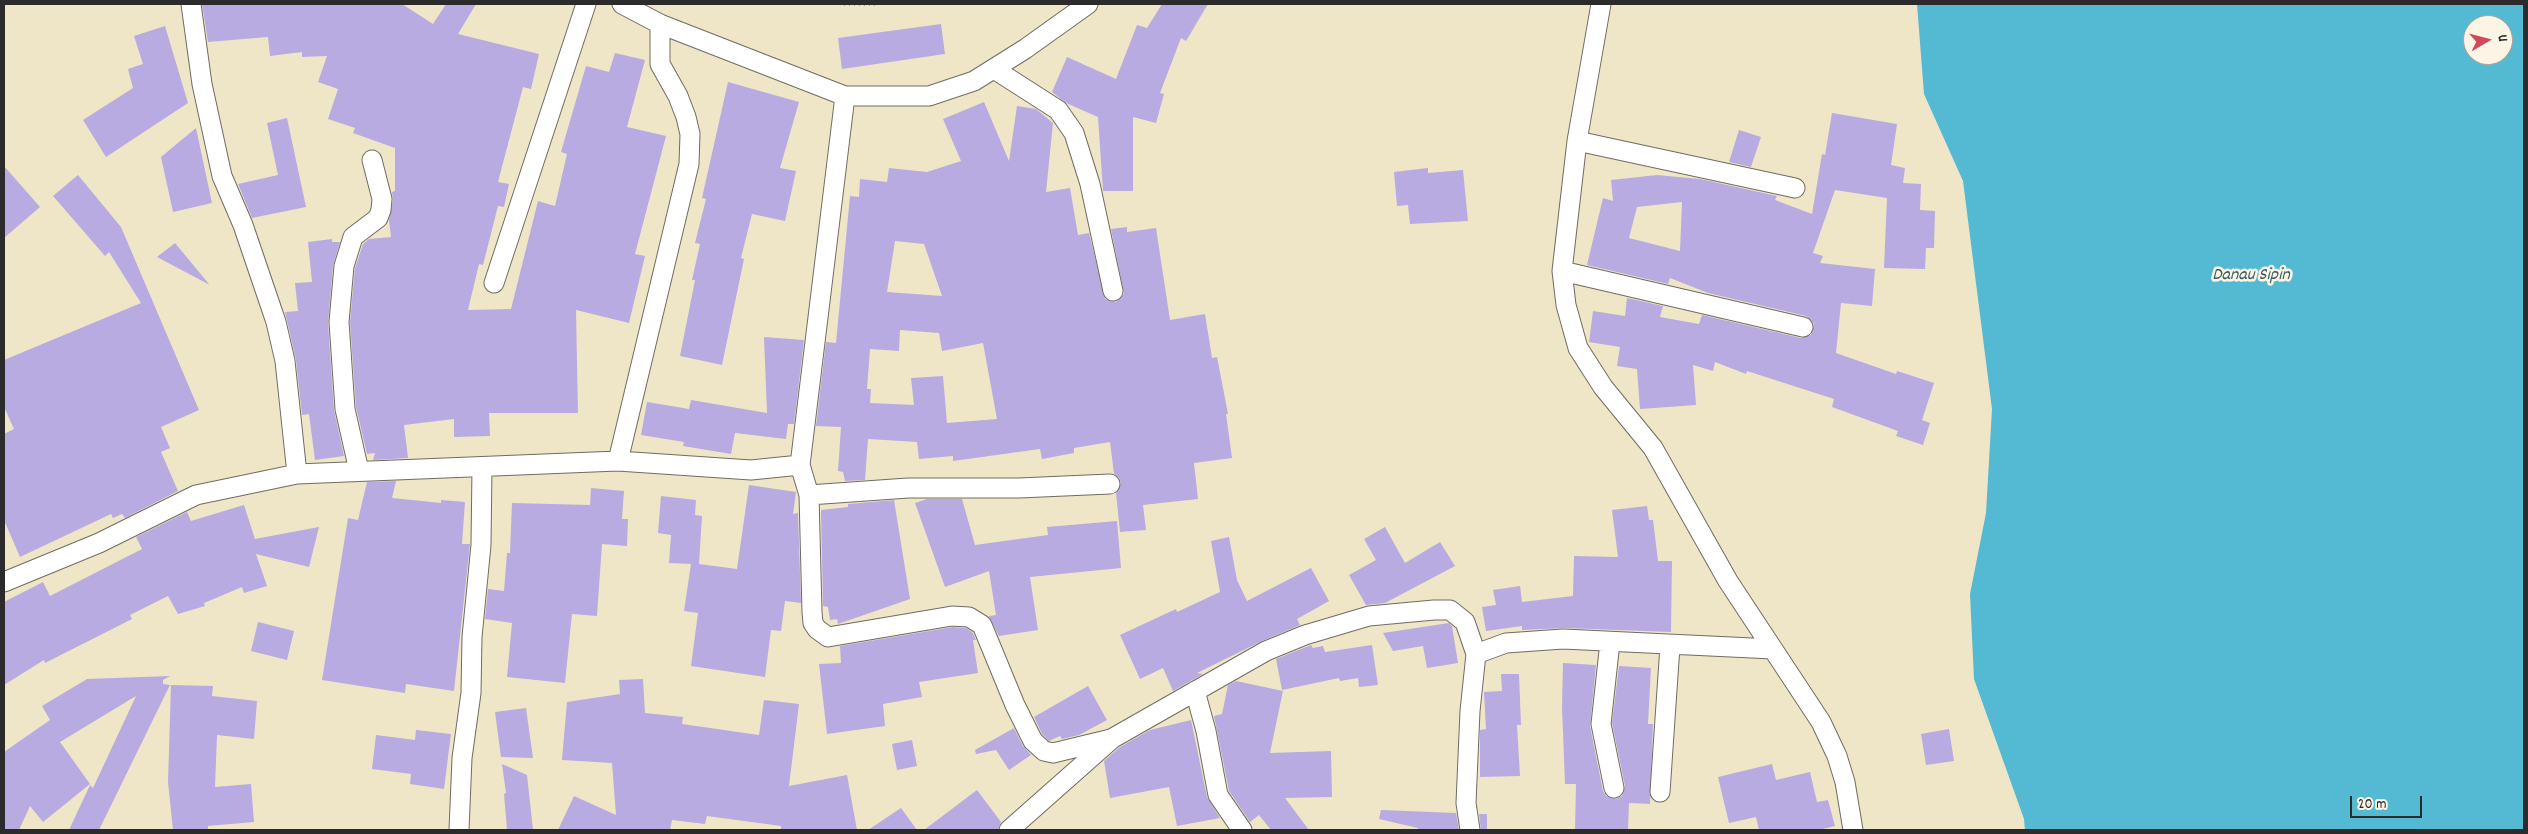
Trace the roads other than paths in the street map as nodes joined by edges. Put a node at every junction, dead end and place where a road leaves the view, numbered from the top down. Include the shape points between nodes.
1 (191, 4) edge
2 (586, 4) edge
3 (622, 4) edge
4 (1088, 4) edge
5 (1602, 4) edge
6 (660, 24) junction
7 (994, 70) junction
8 (845, 96) junction
9 (1577, 141) junction
10 (372, 160) dead end
11 (1795, 188) dead end
12 (1562, 271) junction
13 (494, 283) dead end
14 (1113, 291) dead end
15 (1803, 327) dead end
16 (618, 461) junction
17 (800, 465) junction
18 (482, 468) junction
19 (359, 471) junction
20 (297, 474) junction
21 (1110, 484) dead end
22 (809, 494) junction
23 (4, 582) edge
24 (1610, 642) junction
25 (1670, 646) junction
26 (1773, 649) junction
27 (1476, 654) junction
28 (1195, 691) junction
29 (1113, 738) junction
30 (1614, 788) dead end
31 (1660, 792) dead end
32 (459, 830) edge
33 (1009, 830) edge
34 (1242, 830) edge
35 (1470, 830) edge
36 (1853, 830) edge

1 - 20 street via 202,84 222,176 244,225 276,322 285,361
2 - 13 street
3 - 6 street
4 - 7 street
5 - 9 street
6 - 8 street
6 - 16 street via 660,64 686,117 690,134 689,164
7 - 8 street via 974,82 929,96
7 - 14 street via 1058,110 1074,133 1090,184
8 - 17 street
9 - 11 street
9 - 12 street
10 - 19 street via 382,199 381,210 378,218 353,237 344,266 339,322 345,409
12 - 15 street
12 - 26 street via 1566,304 1578,348 1603,387 1653,448 1728,581
16 - 17 street via 751,470
16 - 18 street
17 - 22 street
18 - 19 street
18 - 32 street via 482,545 472,637 471,693 462,758
19 - 20 street
20 - 23 street via 196,495 100,543
21 - 22 street via 908,488
22 - 29 street via 812,612 817,629 828,637 952,616 969,617 982,625 1015,705 1033,741 1044,751 1053,753
24 - 25 street
24 - 27 street via 1563,639 1506,643
24 - 30 street via 1601,724
25 - 26 street
25 - 31 street
26 - 36 street via 1821,722 1837,756
27 - 28 street via 1466,622 1450,610 1369,616 1305,635 1266,651
27 - 35 street via 1466,803
28 - 29 street
28 - 34 street via 1218,796
29 - 33 street

